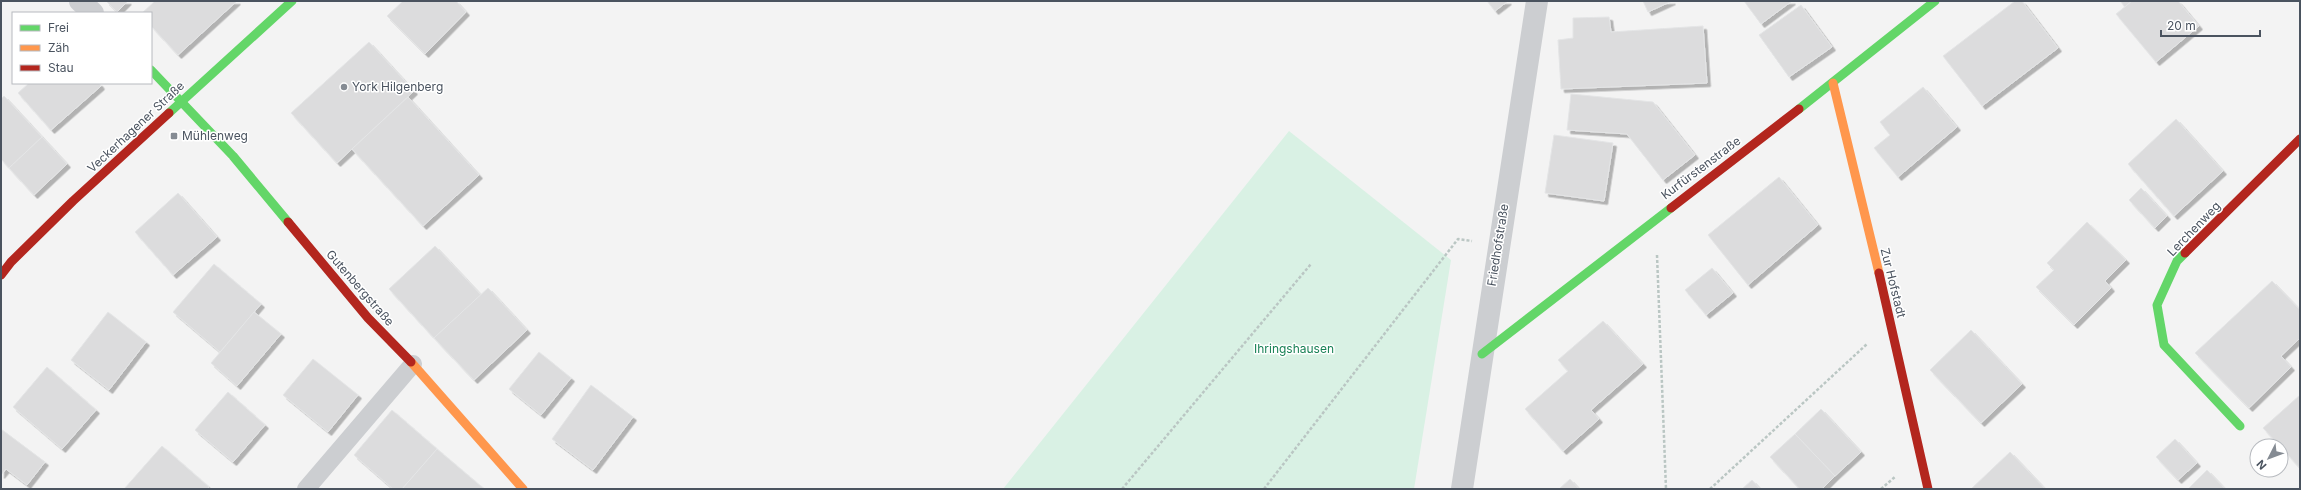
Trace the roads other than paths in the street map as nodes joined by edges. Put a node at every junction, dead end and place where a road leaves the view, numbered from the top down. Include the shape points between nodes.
1 (80, 1) edge
2 (292, 1) edge
3 (1537, 1) edge
4 (1935, 1) edge
5 (92, 12) edge
6 (152, 71) edge
7 (1832, 83) junction
8 (182, 100) junction
9 (2300, 139) edge
10 (1, 275) edge
11 (1482, 354) junction
12 (413, 364) junction
13 (2240, 426) dead end
14 (306, 489) edge
15 (523, 489) edge
16 (1462, 489) edge
17 (1928, 489) edge

1 - 5 street
2 - 8 street, Veckerhagener Straße
3 - 11 street, Friedhofstraße
4 - 7 street, Kurfürstenstraße
6 - 8 street
7 - 11 street, Kurfürstenstraße
7 - 17 street, Zur Hofstadt via 1892,328
8 - 10 street, Veckerhagener Straße via 73,201
8 - 12 street, Gutenbergstraße via 233,156 368,318
9 - 13 street, Lerchenweg via 2177,261 2157,305 2164,344
11 - 16 street, Friedhofstraße
12 - 14 lane
12 - 15 street, Gutenbergstraße

